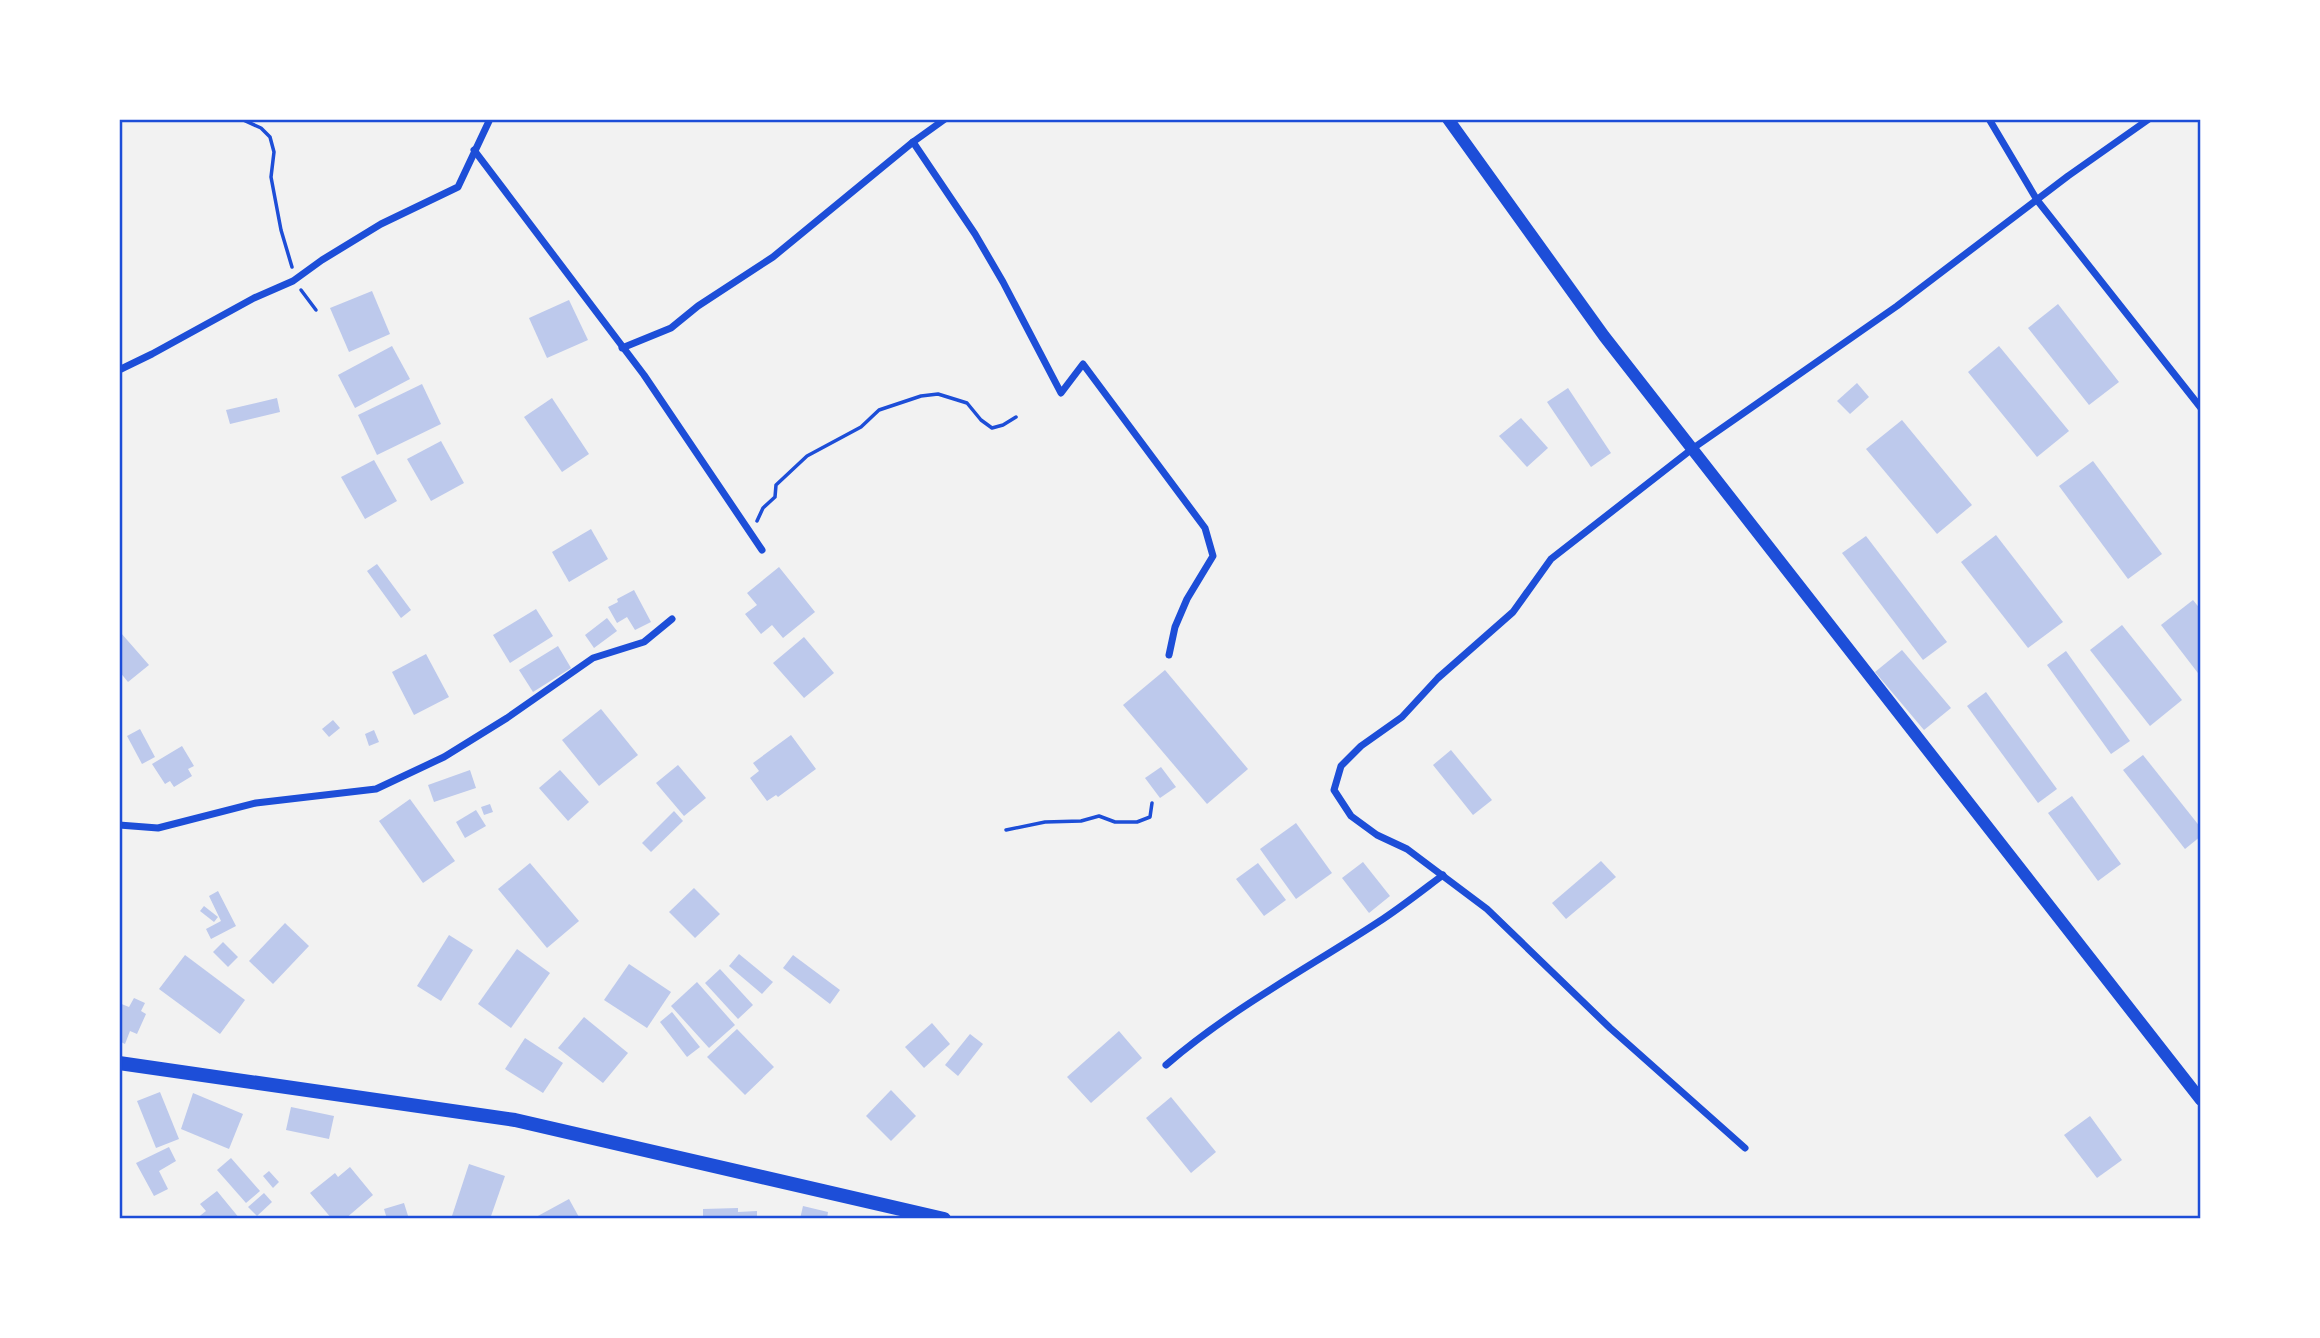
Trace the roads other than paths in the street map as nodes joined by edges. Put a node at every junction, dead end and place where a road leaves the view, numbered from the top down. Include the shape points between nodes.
1 (490, 119) edge
2 (945, 119) edge
3 (1448, 119) edge
4 (1989, 119) edge
5 (2149, 119) edge
6 (913, 142) junction
7 (474, 150) junction
8 (2037, 200) junction
9 (622, 348) junction
10 (119, 370) edge
11 (2201, 408) edge
12 (1692, 449) junction
13 (762, 550) dead end
14 (672, 619) dead end
15 (1169, 655) dead end
16 (119, 825) edge
17 (1443, 874) junction
18 (119, 1063) edge
19 (1166, 1065) dead end
20 (2201, 1100) edge
21 (1745, 1148) dead end
22 (895, 1214) edge
23 (944, 1219) edge

1 - 7 street
2 - 6 street
3 - 12 street via 1604,336
4 - 8 street
5 - 8 street
6 - 9 street via 773,257 671,328
6 - 15 street via 975,234 1061,393 1083,364 1205,528 1213,556 1187,598
7 - 9 street
7 - 10 street via 458,187 381,224 293,281
8 - 11 street
8 - 12 street via 1897,306
9 - 13 street
12 - 17 street via 1551,559 1513,612 1438,678 1402,718 1341,766 1334,790 1351,816
12 - 20 street
14 - 16 street via 644,642 593,658 444,757 376,789 256,803 158,828
17 - 19 street
17 - 21 street via 1488,909 1610,1028
18 - 22 main road via 514,1120
22 - 23 main road

